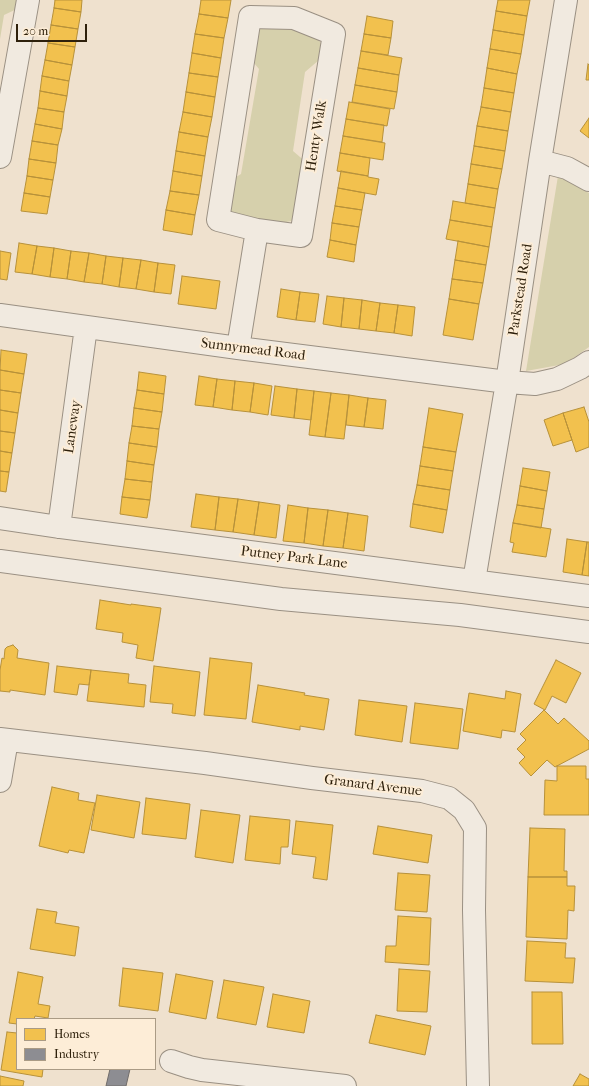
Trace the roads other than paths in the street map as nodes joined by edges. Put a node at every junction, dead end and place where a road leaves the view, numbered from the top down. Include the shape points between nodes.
1 (28, 0) edge
2 (566, 0) edge
3 (296, 9) edge
4 (0, 157) edge
5 (540, 161) junction
6 (589, 180) edge
7 (257, 230) junction
8 (0, 316) edge
9 (86, 327) junction
10 (238, 348) junction
11 (589, 362) edge
12 (507, 382) junction
13 (0, 518) edge
14 (59, 528) junction
15 (0, 561) edge
16 (474, 581) junction
17 (589, 596) edge
18 (589, 632) edge
19 (4, 739) edge
20 (0, 781) edge
21 (172, 1061) dead end
22 (218, 1079) edge
23 (281, 1082) edge
24 (345, 1086) edge
25 (478, 1086) edge

1 - 4 street
2 - 5 street, Parkstead Road
3 - 7 street, Henty Walk via 250,17 218,220
3 - 7 street, Henty Walk via 334,34 301,236
5 - 6 street via 567,168
5 - 12 street, Parkstead Road
7 - 10 street
8 - 9 street, Sunnymead Road
9 - 10 street, Sunnymead Road
9 - 14 street, Laneway
10 - 12 street, Sunnymead Road
11 - 12 street, Sunnymead Road via 557,379 535,384
12 - 16 street, Parkstead Road
13 - 14 street, Putney Park Lane
14 - 16 street, Putney Park Lane
15 - 18 street via 281,599 460,615
16 - 17 street, Putney Park Lane
19 - 20 street
19 - 25 street, Granard Avenue via 205,763 422,792 449,798 464,810 475,828
21 - 22 street via 202,1070
22 - 23 street
23 - 24 street

